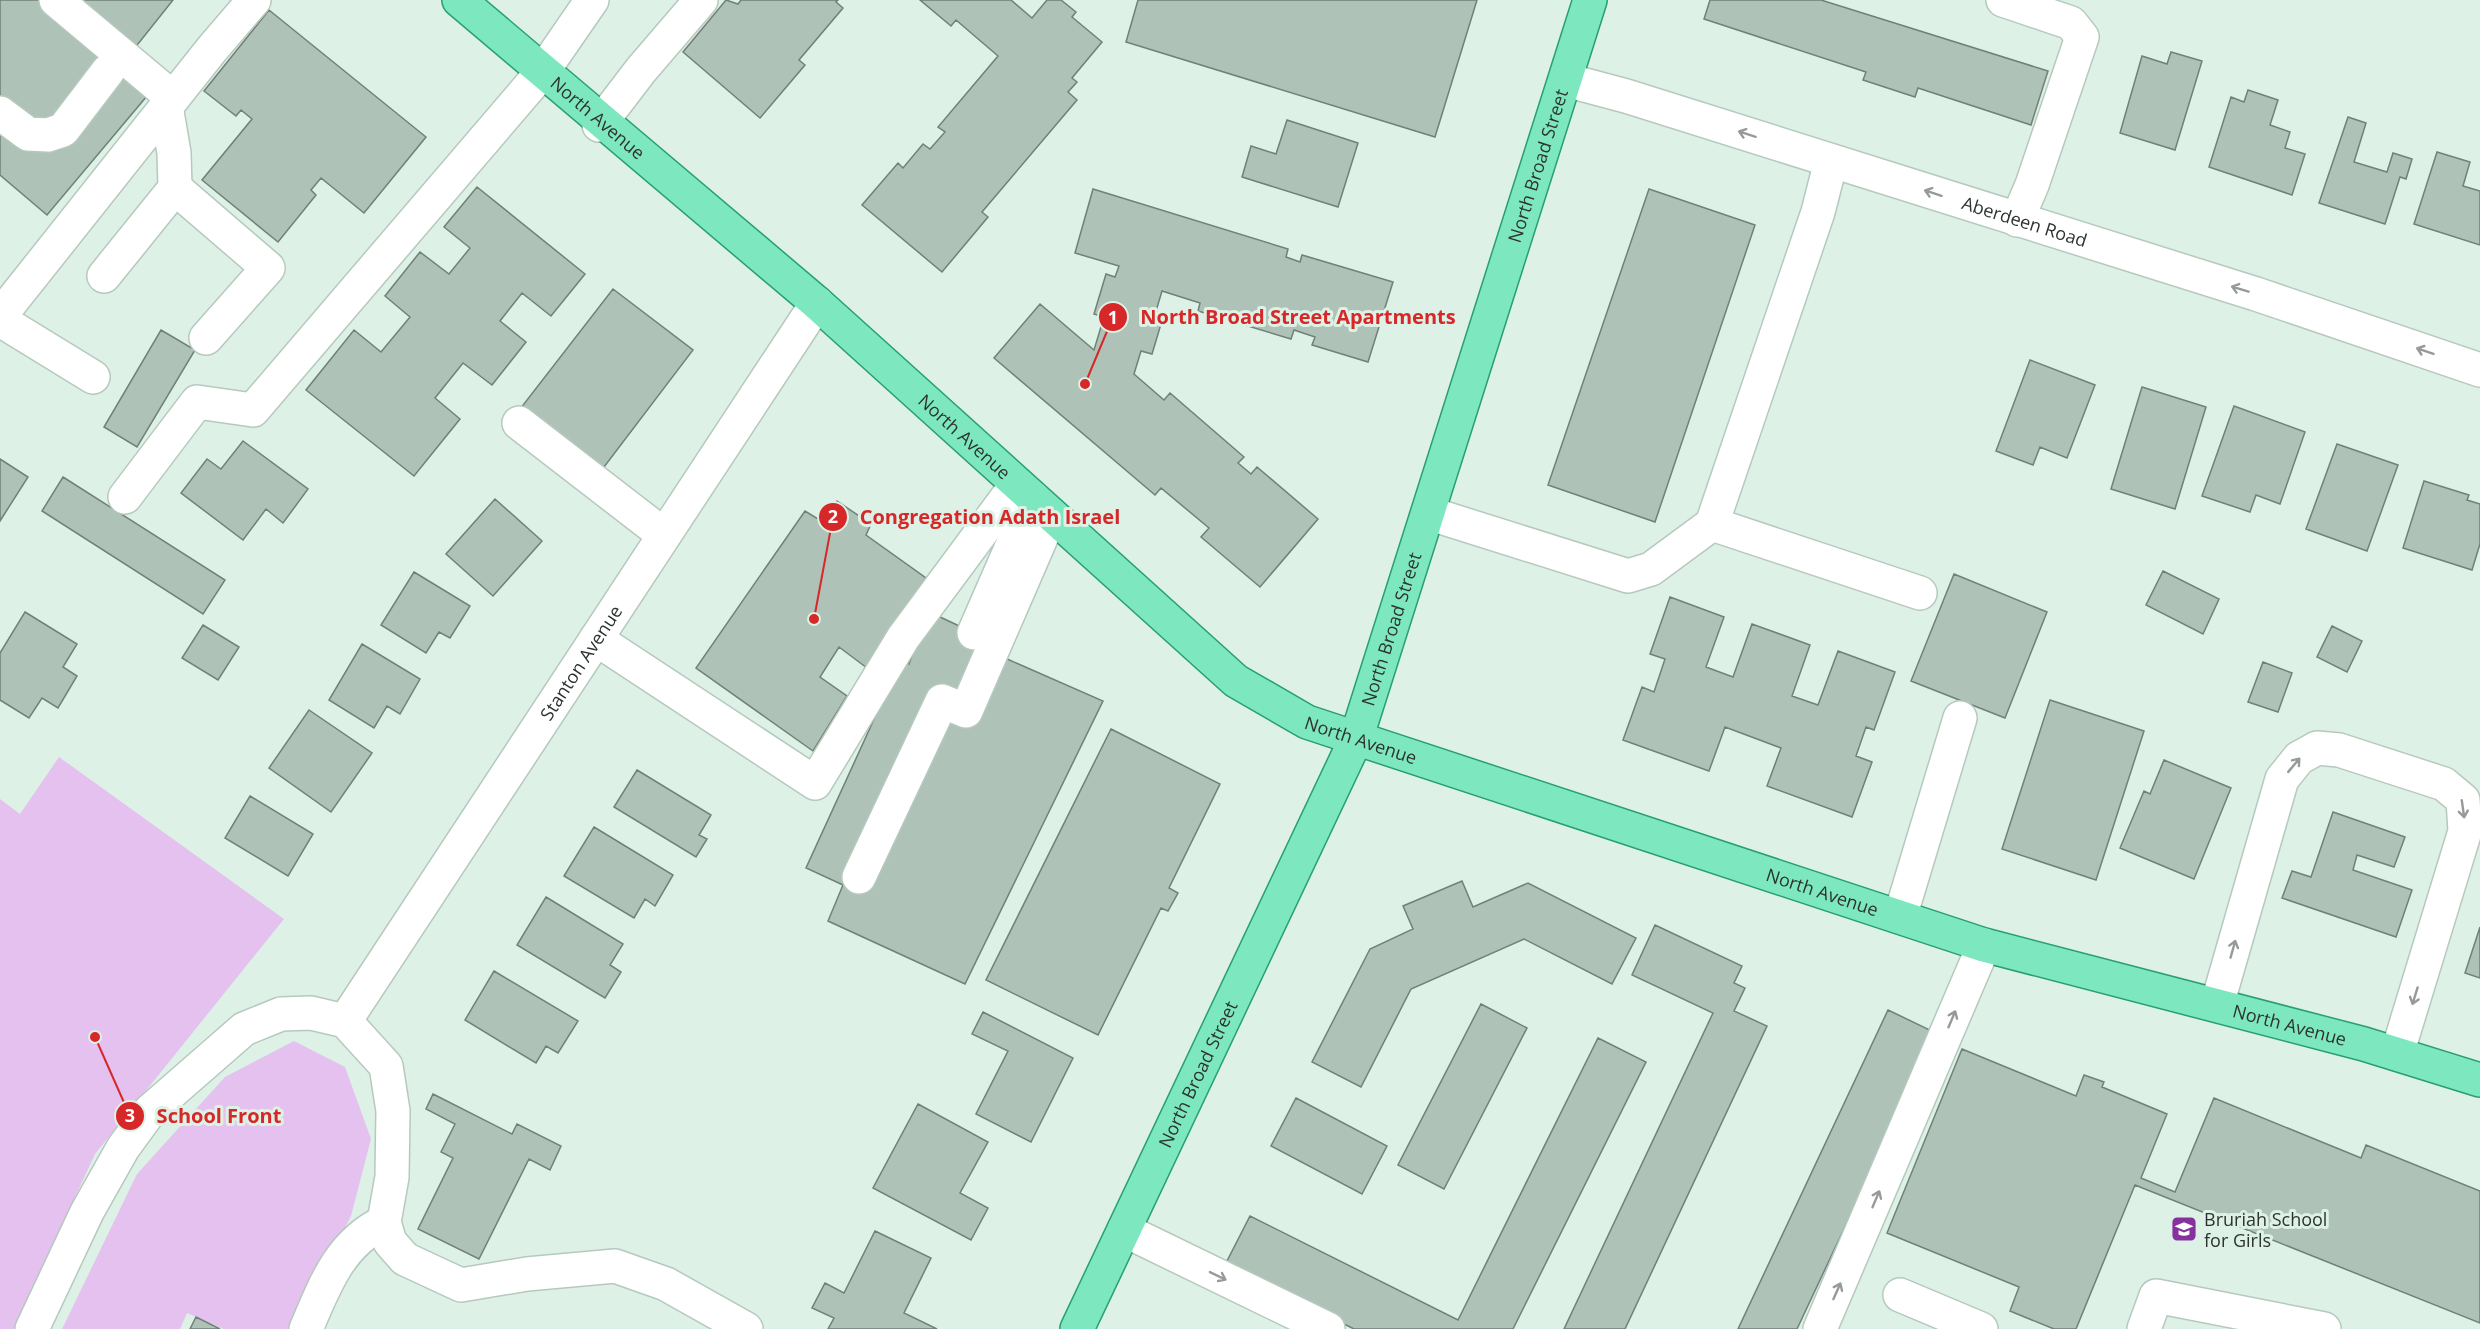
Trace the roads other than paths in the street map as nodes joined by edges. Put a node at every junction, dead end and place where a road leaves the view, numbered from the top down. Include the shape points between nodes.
1 (56, 0) edge
2 (254, 0) edge
3 (459, 0) edge
4 (592, 0) edge
5 (701, 0) edge
6 (1590, 0) edge
7 (2003, 0) edge
8 (108, 71) dead end
9 (543, 71) junction
10 (1566, 80) junction
11 (170, 102) junction
12 (0, 113) edge
13 (600, 123) junction
14 (1831, 161) junction
15 (175, 188) junction
16 (2018, 220) junction
17 (104, 276) dead end
18 (817, 303) junction
19 (0, 318) edge
20 (206, 338) dead end
21 (2480, 370) edge
22 (93, 377) dead end
23 (519, 423) dead end
24 (125, 497) dead end
25 (1034, 499) junction
26 (1428, 513) junction
27 (1712, 524) junction
28 (664, 535) junction
29 (1920, 593) dead end
30 (974, 633) dead end
31 (596, 639) junction
32 (1960, 718) dead end
33 (1356, 739) junction
34 (859, 877) dead end
35 (1900, 917) junction
36 (1984, 945) junction
37 (2217, 1005) junction
38 (345, 1021) junction
39 (2397, 1054) junction
40 (2480, 1080) edge
41 (384, 1222) junction
42 (1124, 1230) junction
43 (1900, 1295) dead end
44 (32, 1329) edge
45 (306, 1329) edge
46 (746, 1329) edge
47 (1077, 1329) edge
48 (1328, 1329) edge
49 (1820, 1329) edge
50 (1981, 1329) edge
51 (2144, 1329) edge
52 (2324, 1329) edge

1 - 11 street
2 - 11 street
3 - 9 main road, North Avenue
4 - 9 street
5 - 13 street
6 - 10 main road, North Broad Street
7 - 16 street via 2071,23 2082,37
8 - 12 street via 63,130 48,135 28,134
9 - 13 main road, North Avenue
9 - 24 street via 253,410 197,402
14 -> 10 street, Aberdeen Road
10 - 26 main road, North Broad Street
11 - 15 street
11 - 19 street
13 - 18 main road, North Avenue
16 -> 14 street, Aberdeen Road
14 - 27 street via 1818,212
15 - 17 street
15 - 20 street via 268,268
21 -> 16 street, Aberdeen Road via 2256,294
18 - 25 main road, North Avenue
18 - 28 street, Stanton Avenue
19 - 22 street
23 - 28 street
25 - 30 street
25 - 31 street via 903,638 815,783
25 - 33 main road, North Avenue via 1236,681 1307,722
25 - 34 street via 966,711 942,701
26 - 27 street via 1628,576 1651,569
26 - 33 main road, North Broad Street
27 - 29 street
28 - 31 street, Stanton Avenue
31 - 38 street, Stanton Avenue
32 - 35 street
33 - 35 main road, North Avenue
33 - 42 main road, North Broad Street
35 - 36 main road, North Avenue
36 - 37 main road, North Avenue
49 -> 36 street
37 - 39 main road, North Avenue
37 -> 39 street via 2282,779 2299,758 2317,748 2339,750 2444,784 2463,800 2465,831
38 - 41 street via 386,1066 393,1111 392,1177
38 - 44 street via 311,1013 281,1014 244,1029 150,1111 123,1148 87,1212
39 - 40 main road, North Avenue
41 - 45 street via 344,1252
41 - 46 street via 390,1242 405,1259 462,1286 527,1274 615,1266 666,1284
42 - 47 main road, North Broad Street
42 -> 48 street
43 - 50 street
51 - 52 street via 2156,1296

